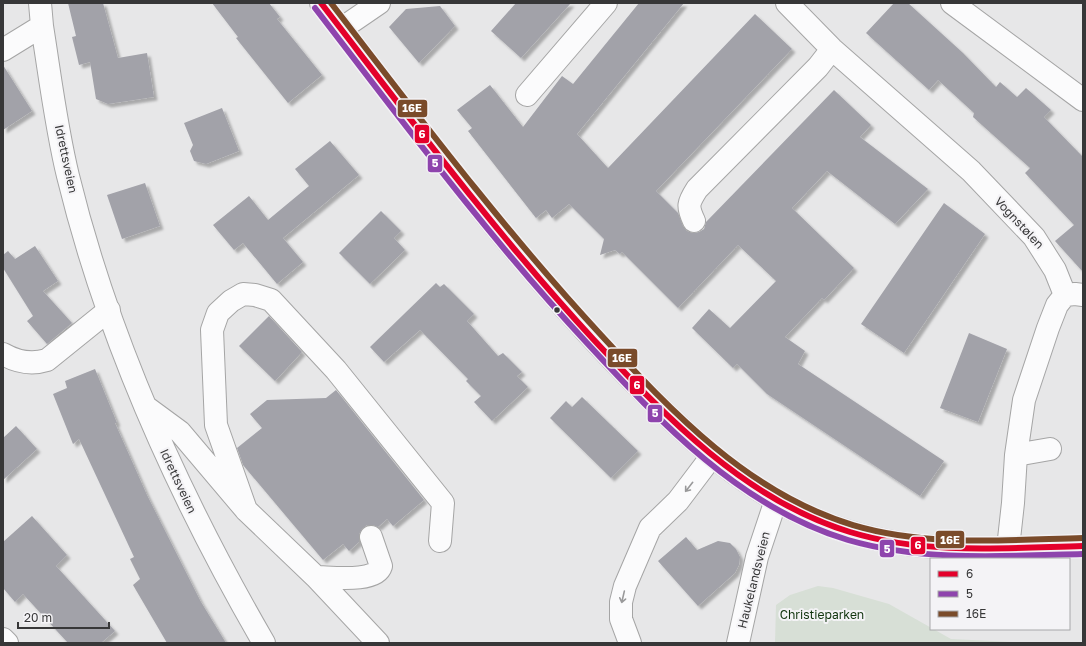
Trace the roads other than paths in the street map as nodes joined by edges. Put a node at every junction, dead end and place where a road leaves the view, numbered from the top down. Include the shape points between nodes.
1 (40, 3) edge
2 (321, 3) edge
3 (379, 3) edge
4 (606, 3) edge
5 (787, 3) edge
6 (952, 3) edge
7 (42, 26) junction
8 (341, 28) junction
9 (832, 49) junction
10 (3, 50) edge
11 (527, 95) dead end
12 (1083, 100) edge
13 (694, 221) dead end
14 (1074, 295) edge
15 (109, 310) junction
16 (3, 354) edge
17 (145, 406) junction
18 (1050, 449) dead end
19 (1016, 455) junction
20 (712, 456) junction
21 (776, 500) junction
22 (246, 510) junction
23 (650, 528) junction
24 (371, 537) dead end
25 (440, 541) dead end
26 (1083, 546) edge
27 (1008, 548) junction
28 (627, 559) dead end
29 (316, 578) junction
30 (3, 639) edge
31 (7, 643) edge
32 (264, 643) edge
33 (378, 643) edge
34 (630, 643) edge
35 (738, 643) edge

1 - 7 street, Idrettsveien
2 - 8 street
3 - 8 street
4 - 11 street
5 - 9 street, Vognstølen
6 - 12 street
7 - 10 street
7 - 15 street, Idrettsveien via 68,176
8 - 20 street via 438,156 537,278 632,380
9 - 13 street via 818,67 697,189 690,201 689,209
9 - 14 street, Vognstølen via 971,171 1034,237
14 - 19 street, Vognstølen via 1057,305 1048,328 1024,400
15 - 16 street via 47,360 22,362
15 - 17 street, Idrettsveien
17 - 22 street via 180,432
17 - 32 street, Idrettsveien via 186,500 225,576
18 - 19 street
19 - 27 street, Vognstølen
20 - 21 street
20 -> 23 street via 678,502
21 - 27 street via 848,532 894,543
21 - 35 street, Haukelandsveien via 759,551 753,614
22 - 25 street via 216,425 212,330 218,313 230,301 243,294 255,294 271,300 336,370 443,503
22 - 29 street
23 - 28 street
23 -> 34 street via 625,586 621,602 621,619
24 - 29 street via 381,566 374,575
26 - 27 street
29 - 33 street
30 - 31 street

